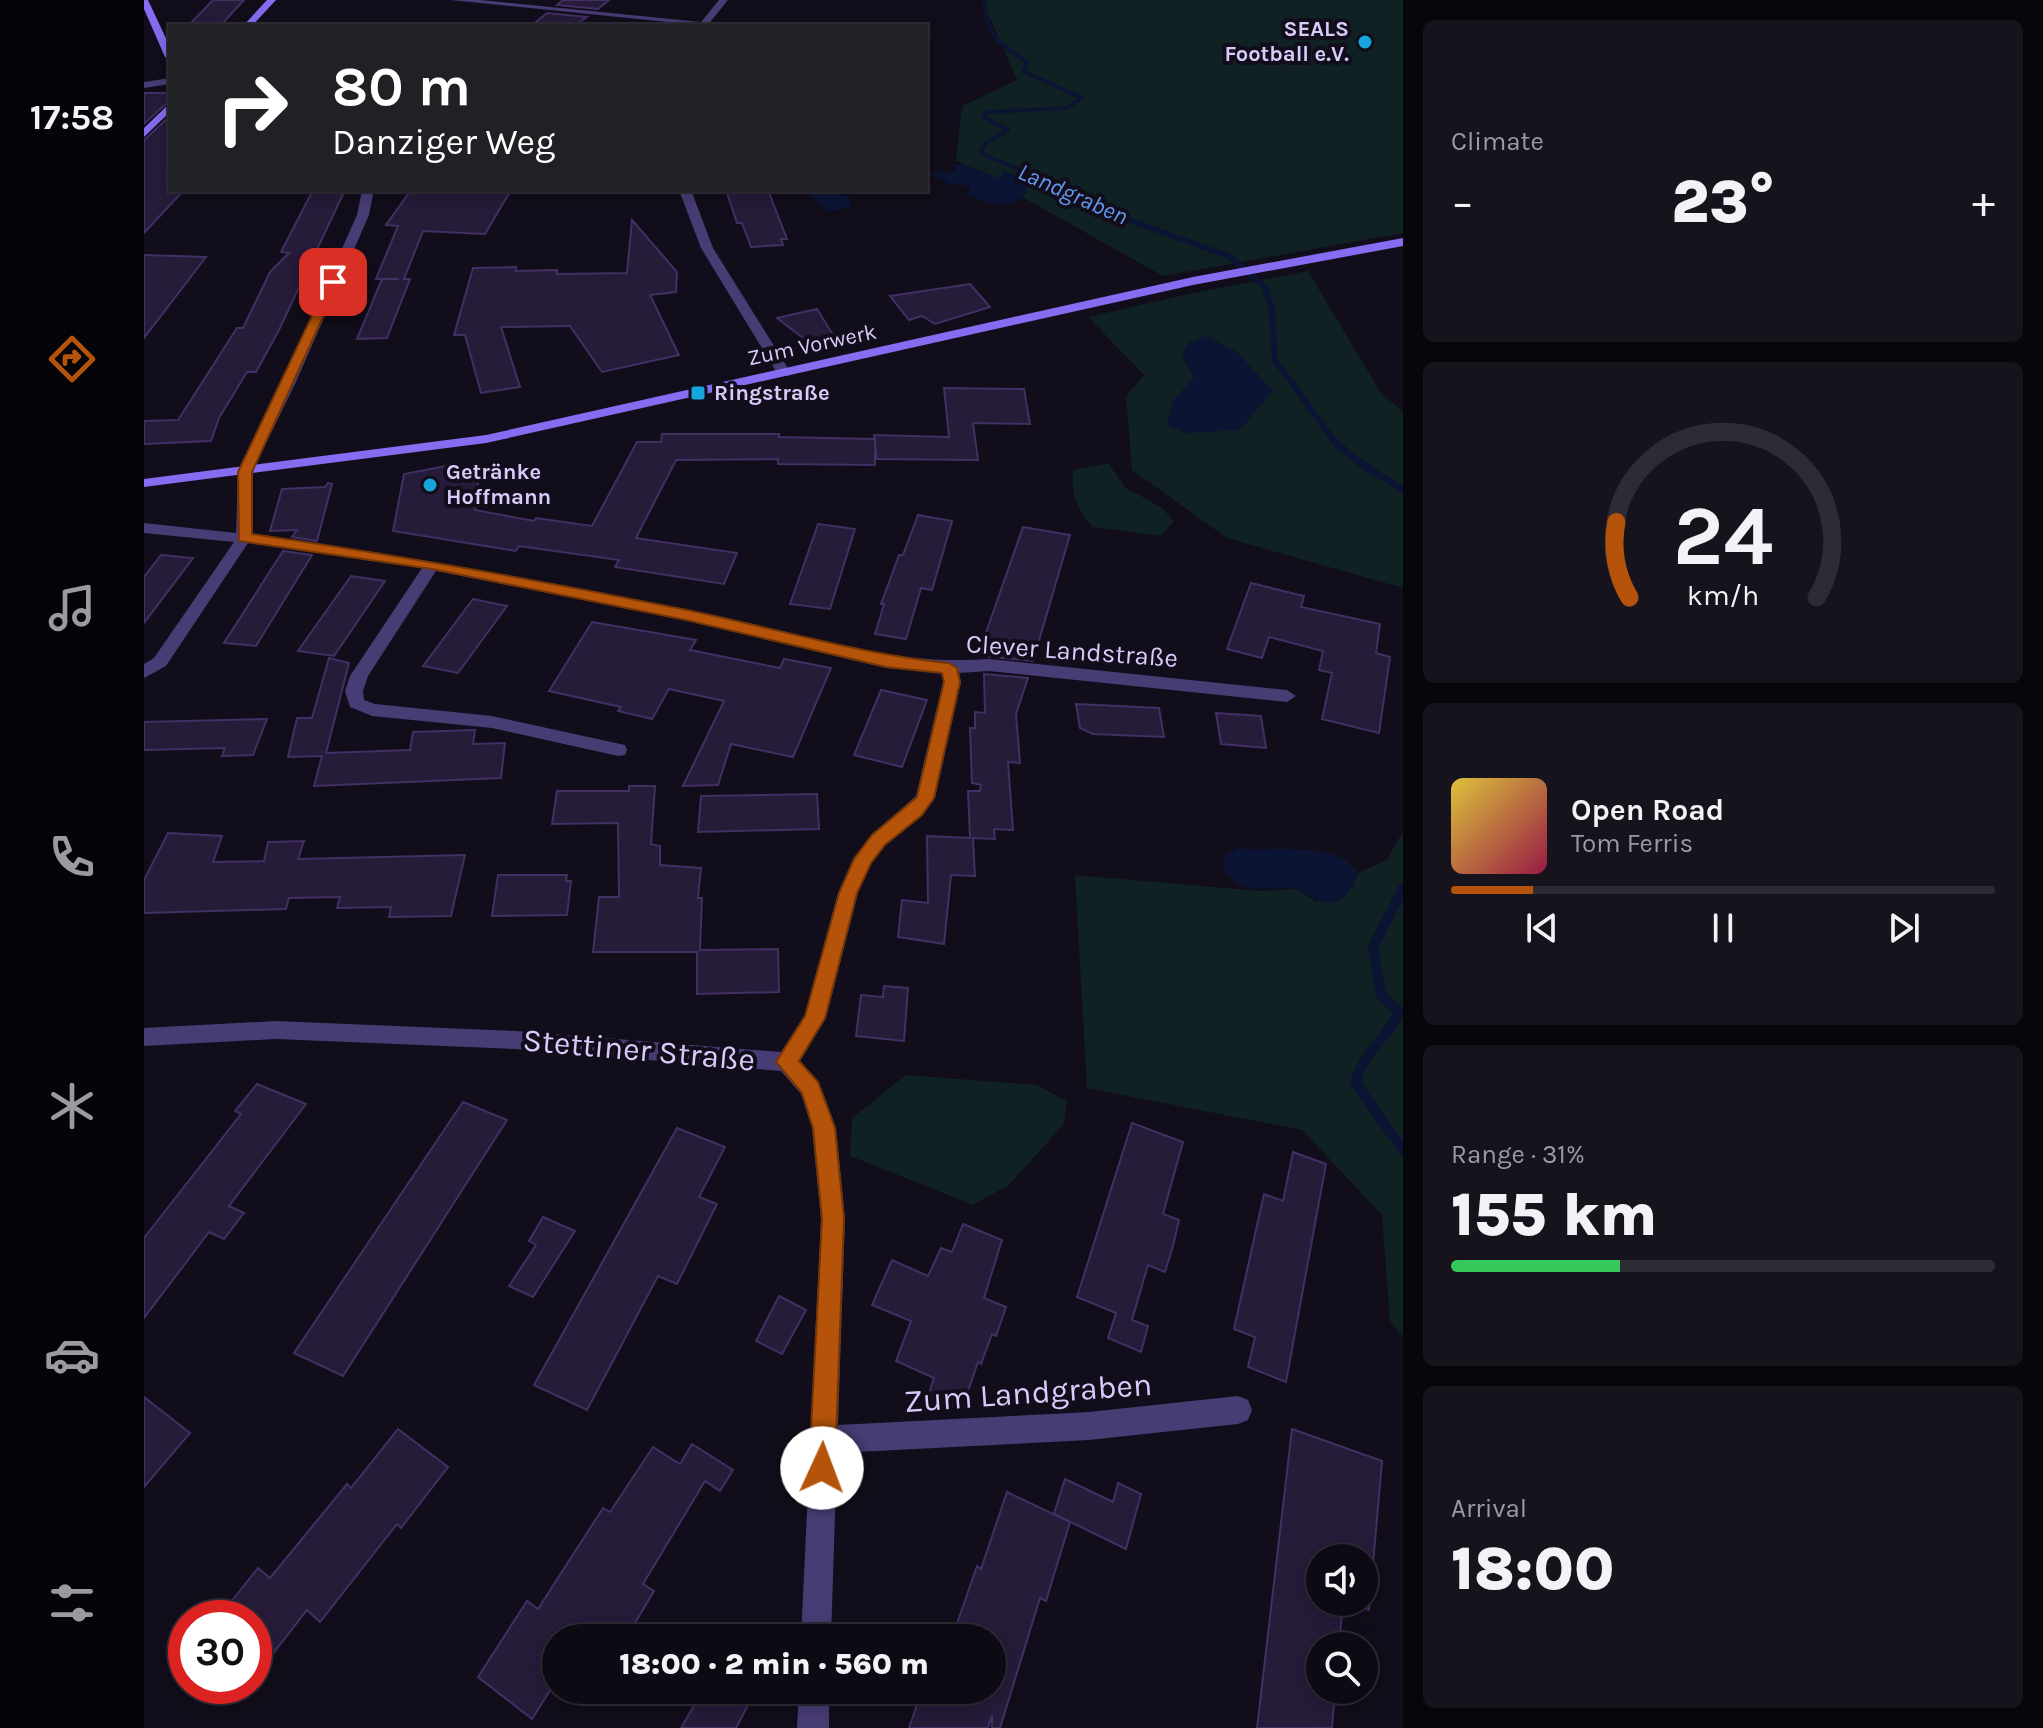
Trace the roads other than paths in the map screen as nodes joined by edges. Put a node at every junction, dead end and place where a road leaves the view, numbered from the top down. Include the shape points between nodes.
1 (144, 0) edge
2 (272, 0) edge
3 (455, 0) edge
4 (724, 0) edge
5 (249, 24) edge
6 (683, 24) edge
7 (704, 24) edge
8 (168, 53) edge
9 (168, 81) edge
10 (144, 85) edge
11 (168, 108) edge
12 (144, 134) edge
13 (368, 192) edge
14 (686, 192) edge
15 (1403, 242) edge
16 (784, 373) junction
17 (245, 472) junction
18 (144, 483) edge
19 (144, 528) edge
20 (244, 538) junction
21 (432, 565) junction
22 (949, 668) junction
23 (144, 672) edge
24 (1287, 696) dead end
25 (618, 750) dead end
26 (144, 1037) edge
27 (787, 1062) junction
28 (1238, 1410) dead end
29 (823, 1440) junction
30 (816, 1624) edge
31 (814, 1704) edge
32 (813, 1728) edge

1 - 8 street
2 - 5 street
3 - 6 street
4 - 7 street
9 - 10 street
11 - 12 street
13 - 17 street via 363,215
14 - 16 street via 707,248
15 - 16 street, Zum Vorwerk via 1193,281
16 - 17 street, Zum Vorwerk via 486,439
17 - 18 street
17 - 20 street
19 - 20 street, Clever Landstraße
20 - 21 street, Clever Landstraße
20 - 23 street via 160,662
21 - 22 street, Clever Landstraße via 686,615 886,662
21 - 25 street via 359,676 356,703 372,710 492,722
22 - 24 street, Clever Landstraße via 989,665
22 - 27 street via 952,682 925,798 863,859 848,893 815,1018
26 - 27 street, Stettiner Straße via 235,1030 323,1032 516,1040
27 - 29 street, Stettiner Straße via 811,1089 824,1128 831,1204
28 - 29 street, Zum Landgraben via 1089,1426
29 - 30 street, Stettiner Straße
31 - 32 street

